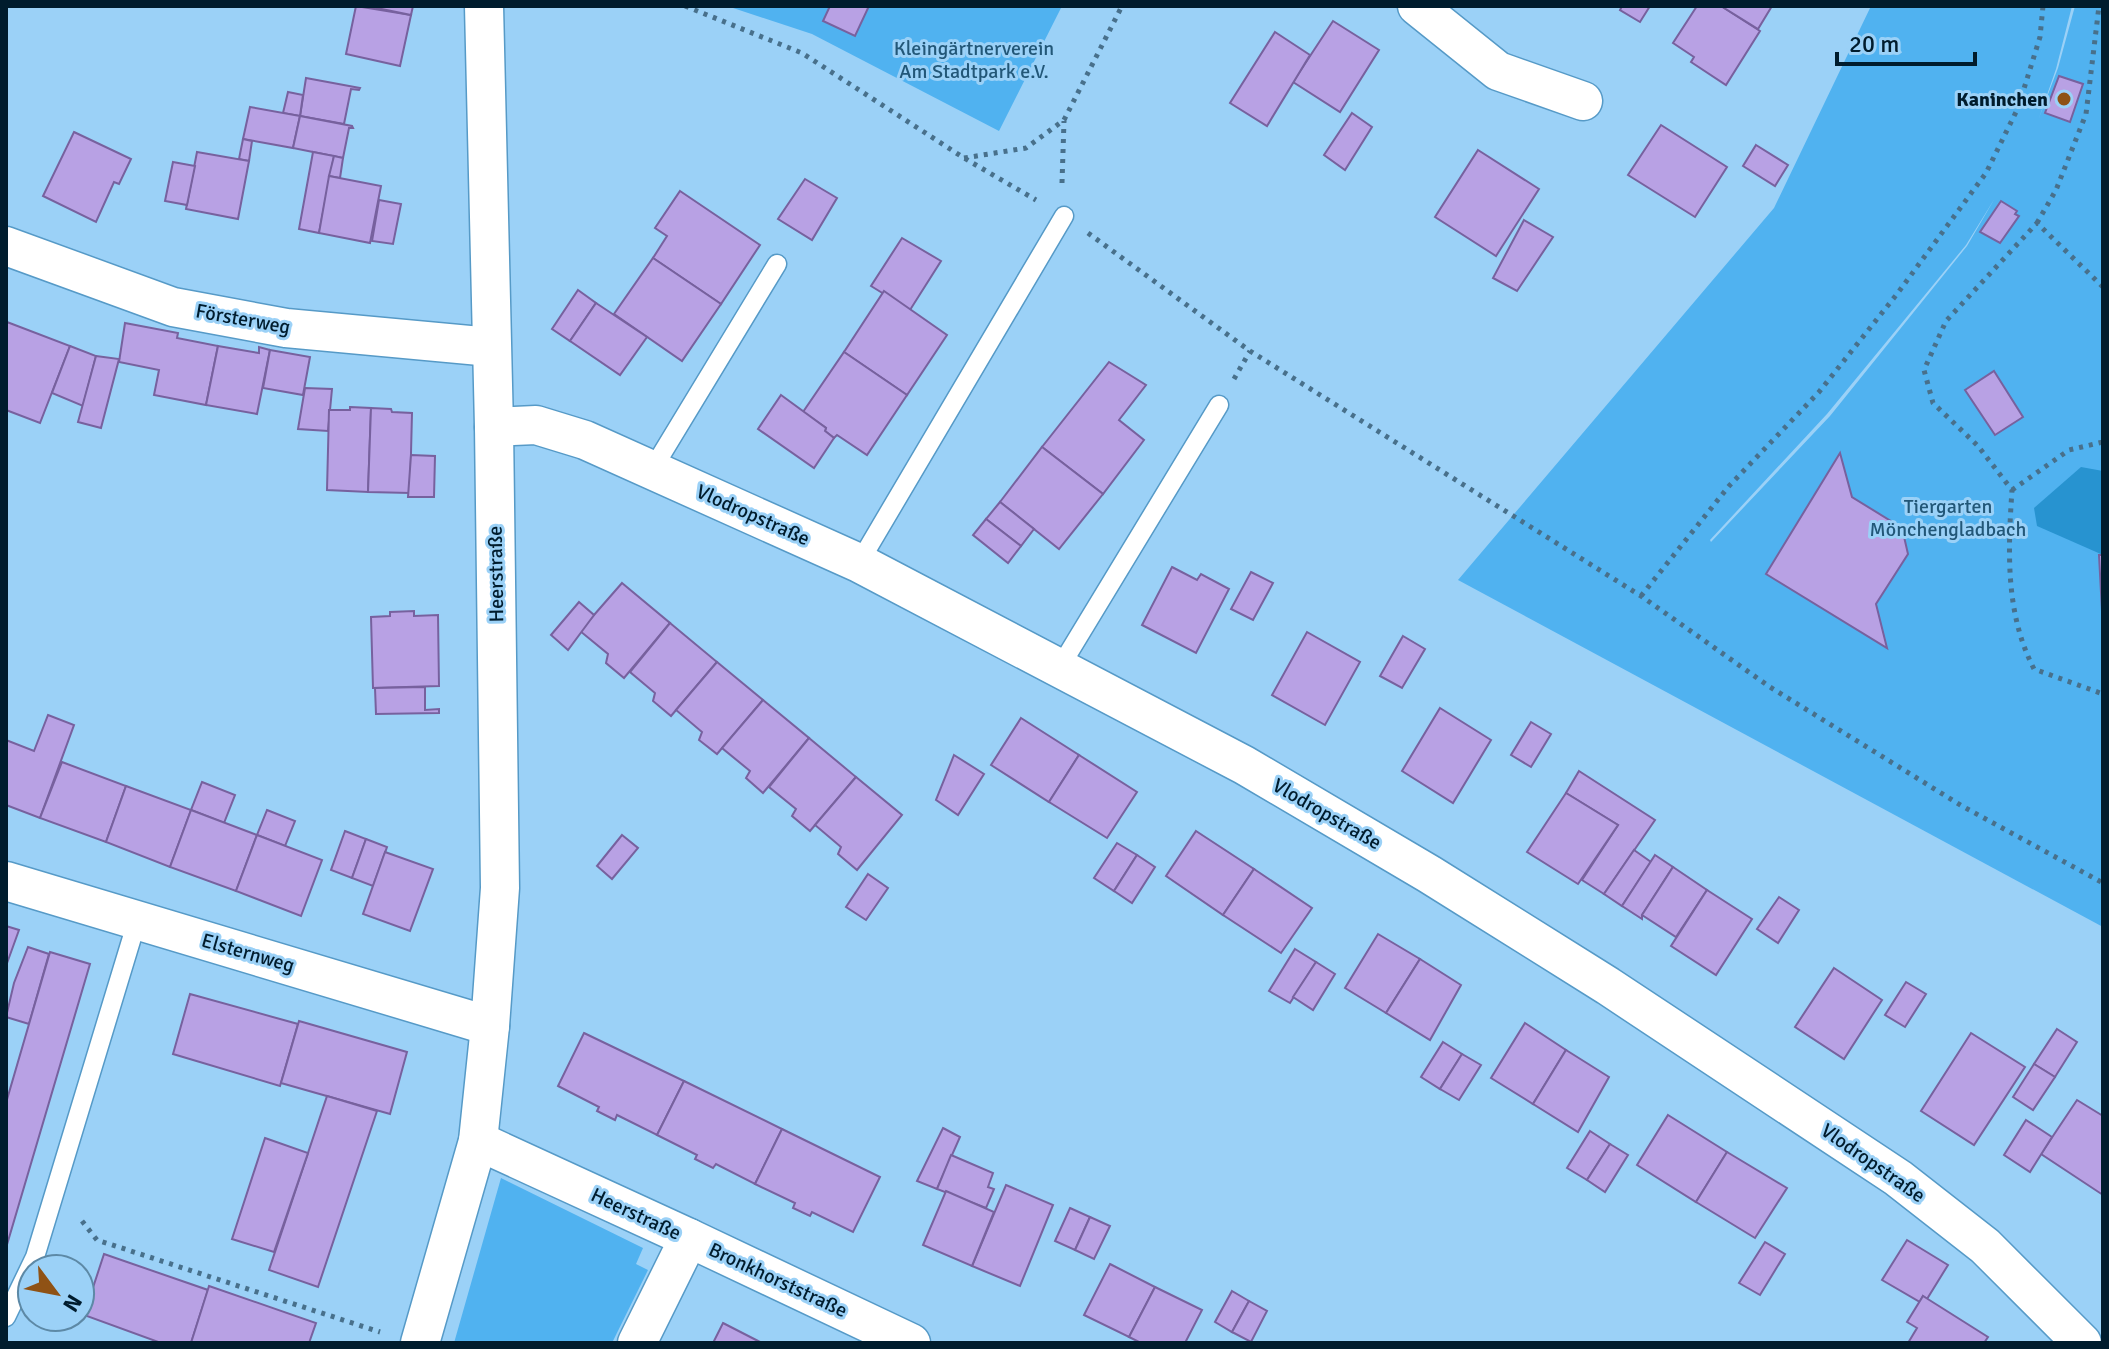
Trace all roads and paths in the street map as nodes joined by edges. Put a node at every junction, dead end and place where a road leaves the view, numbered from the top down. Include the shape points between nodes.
1 (484, 6) edge
2 (685, 6) edge
3 (1122, 6) edge
4 (1417, 6) edge
5 (2043, 6) edge
6 (2099, 6) edge
7 (1583, 101) dead end
8 (1064, 120) junction
9 (964, 158) junction
10 (1064, 216) junction
11 (2037, 223) junction
12 (6, 246) edge
13 (777, 264) dead end
14 (2103, 287) edge
15 (491, 347) junction
16 (1219, 405) dead end
17 (494, 427) junction
18 (2103, 442) edge
19 (652, 470) junction
20 (2012, 490) junction
21 (859, 563) junction
22 (1641, 596) junction
23 (1060, 667) junction
24 (2103, 694) edge
25 (6, 881) edge
26 (2103, 883) edge
27 (137, 921) junction
28 (490, 1026) junction
29 (478, 1141) junction
30 (56, 1189) junction
31 (689, 1238) junction
32 (6, 1317) edge
33 (402, 1338) edge
34 (637, 1343) edge
35 (911, 1343) edge
36 (2082, 1343) edge

1 - 15 street, Heerstraße
2 - 9 path via 802,53
3 - 8 path
4 - 7 street via 1498,71
5 - 22 path via 2040,37 2018,108 1986,173 1819,392 1729,486
6 - 11 path via 2086,114
8 - 9 path via 1026,148
8 - 10 path
9 - 10 path
10 - 21 lane
10 - 22 path via 1250,351
11 - 14 path
11 - 20 path via 1946,321 1924,370 1933,403 1978,446
12 - 15 street, Försterweg via 173,307 286,328
13 - 19 lane
15 - 17 street, Heerstraße
16 - 23 lane
17 - 19 street, Vlodropstraße via 536,425
17 - 28 street, Heerstraße via 500,888
18 - 20 path via 2069,450
19 - 21 street, Vlodropstraße
20 - 24 path via 2008,562 2021,643 2034,669
21 - 23 street, Vlodropstraße
22 - 26 path via 1783,695 1962,806
23 - 36 street, Vlodropstraße via 1271,781 1608,986 1898,1178 1985,1246
25 - 27 street, Elsternweg
27 - 28 street, Elsternweg
27 - 30 lane
28 - 29 street, Heerstraße
29 - 31 street, Heerstraße
29 - 33 street, Heerstraße
30 - 32 lane via 35,1257
30 - 33 path via 97,1240
31 - 34 street, Heerstraße
31 - 35 street, Bronkhorststraße

